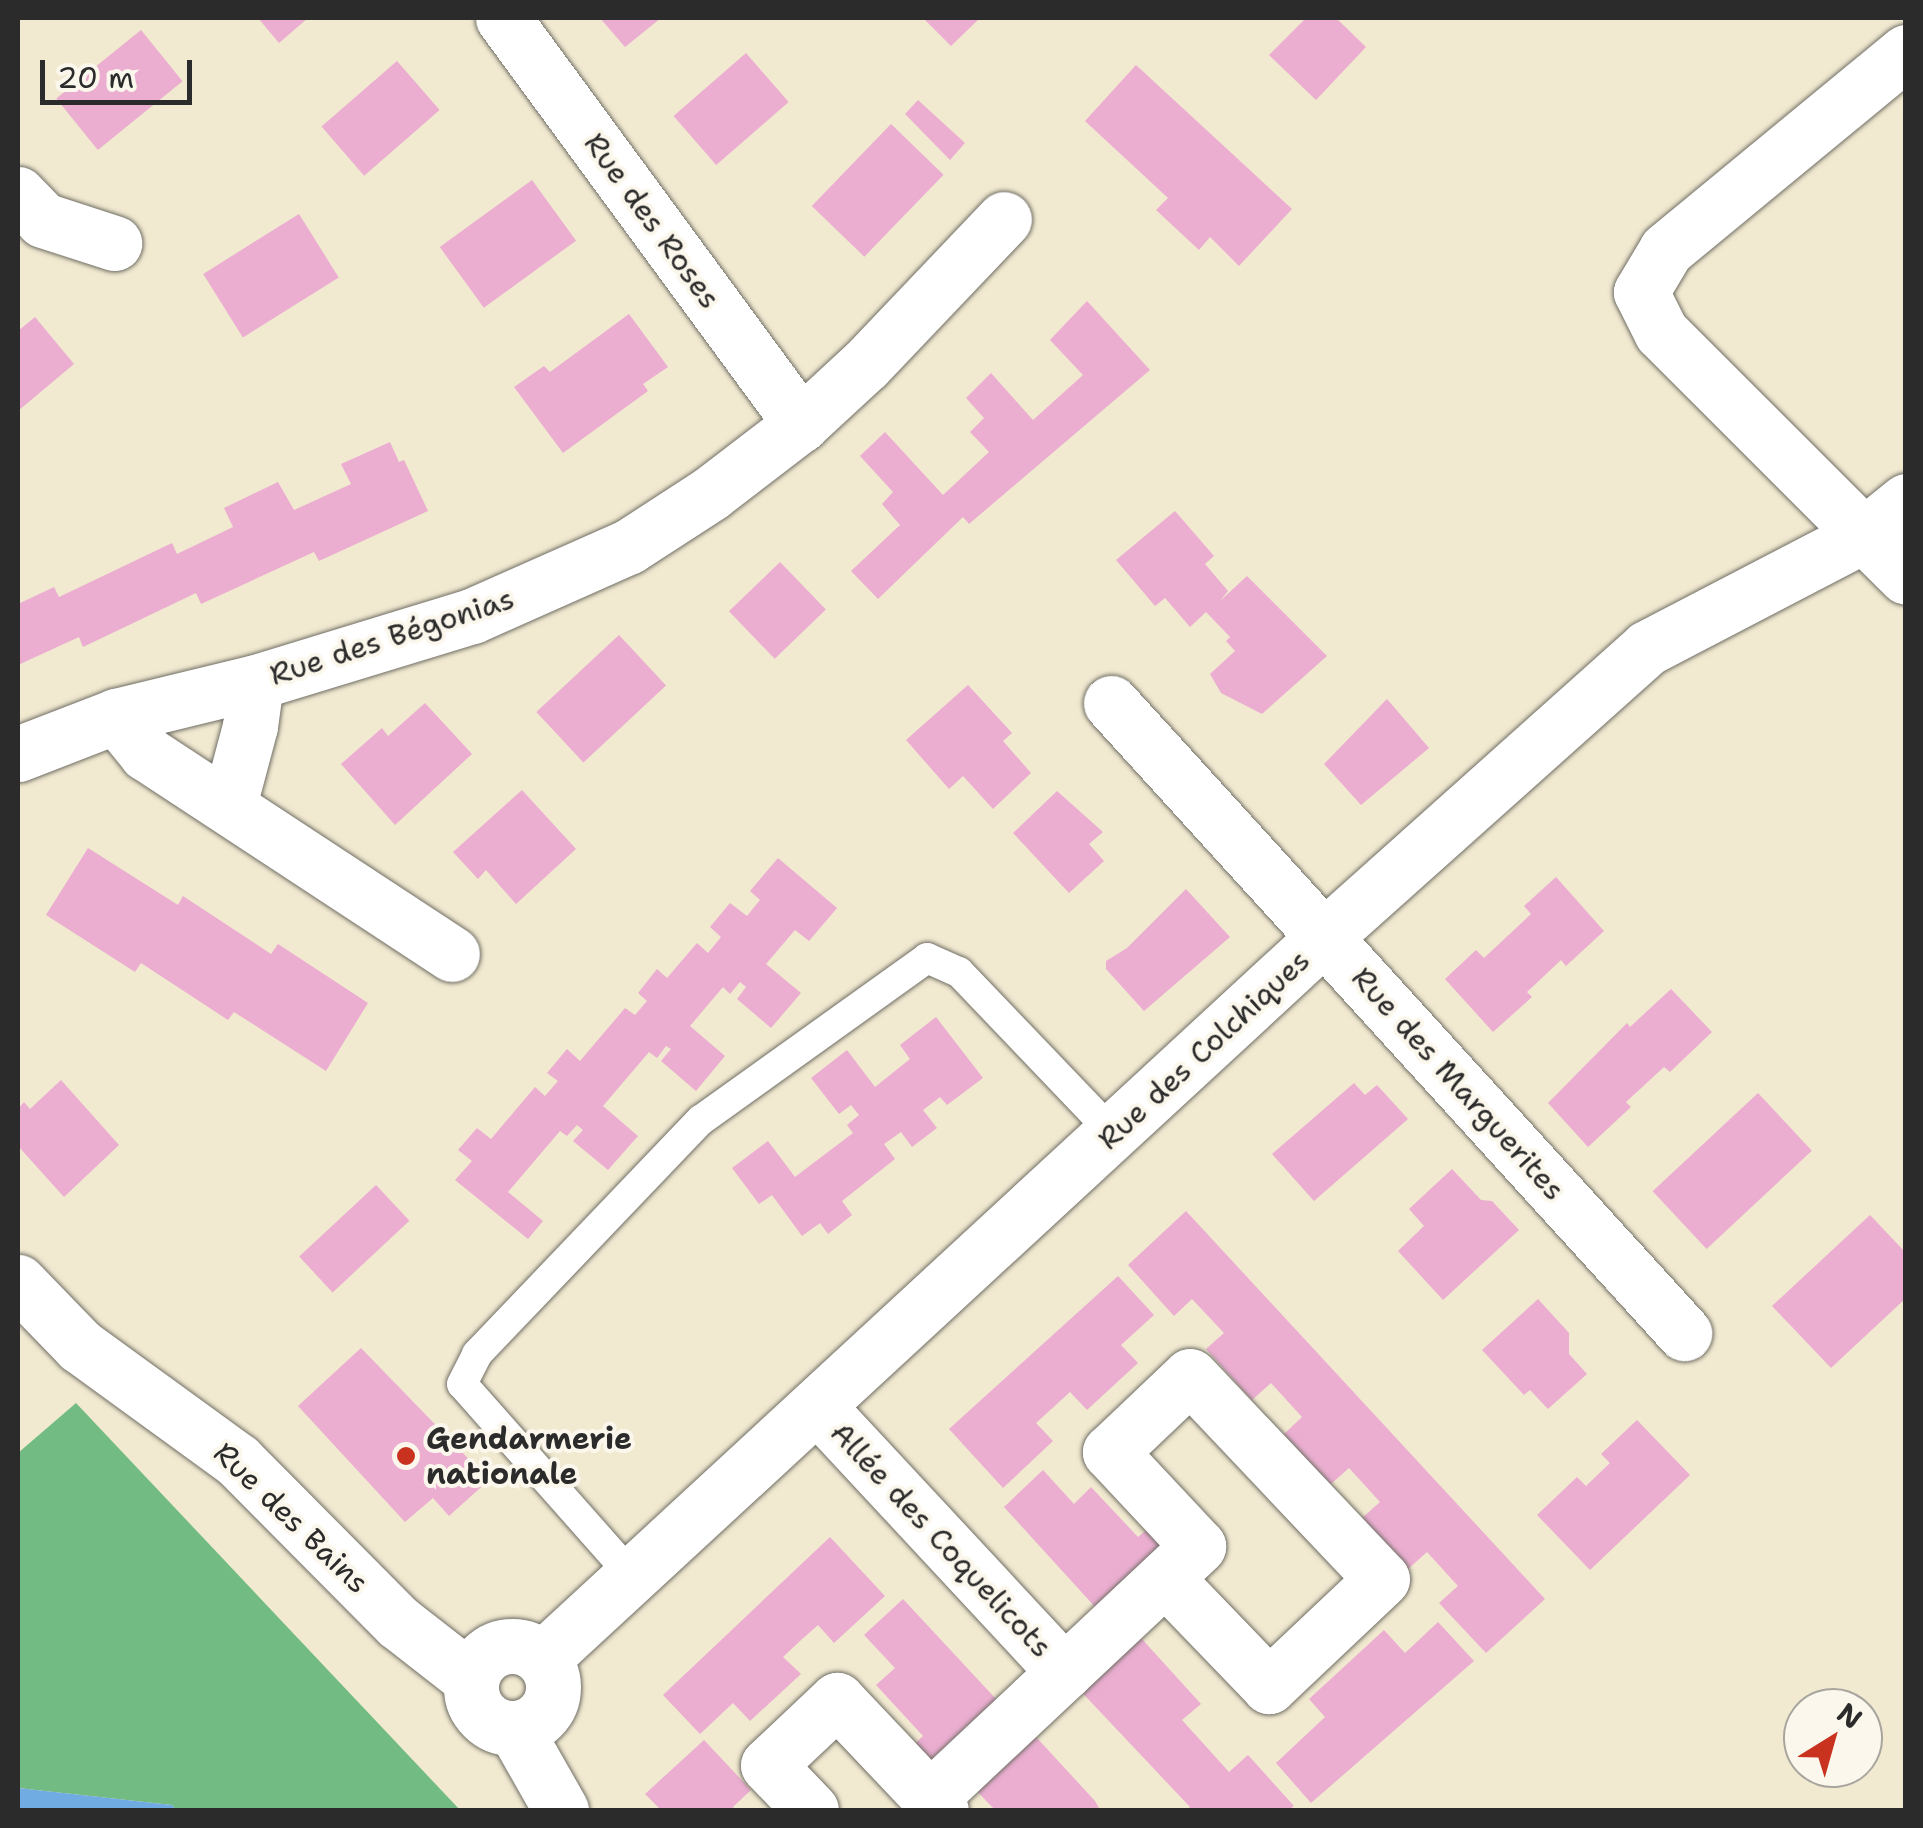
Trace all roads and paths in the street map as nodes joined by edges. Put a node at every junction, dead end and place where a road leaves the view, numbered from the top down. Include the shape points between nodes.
1 (503, 18) edge
2 (1906, 52) edge
3 (18, 194) edge
4 (1004, 219) dead end
5 (114, 243) dead end
6 (801, 424) junction
7 (1906, 501) edge
8 (1864, 535) junction
9 (1906, 577) edge
10 (256, 682) junction
11 (1111, 703) dead end
12 (116, 716) junction
13 (18, 754) edge
14 (229, 805) junction
15 (1324, 937) junction
16 (452, 954) dead end
17 (1115, 1135) junction
18 (18, 1282) edge
19 (1684, 1333) dead end
20 (818, 1407) junction
21 (632, 1576) junction
22 (1166, 1578) junction
23 (544, 1657) junction
24 (1064, 1672) junction
25 (471, 1679) junction
26 (515, 1728) junction
27 (935, 1804) edge
28 (561, 1810) edge
29 (811, 1810) edge

1 - 6 street, Rue des Roses
2 - 8 street via 1666,250 1641,292 1662,332
3 - 5 street via 44,220
4 - 6 street, Rue des Bégonias
6 - 10 street, Rue des Bégonias via 628,547 472,616
7 - 8 street, Rue des Colchiques
8 - 9 street
8 - 15 street, Rue des Colchiques via 1647,648
10 - 12 street, Rue des Bégonias
10 - 14 street
11 - 15 street, Rue des Marguerites
12 - 13 street, Rue des Bégonias
12 - 14 street via 146,753
14 - 16 street
15 - 17 street, Rue des Colchiques
15 - 19 street, Rue des Marguerites
17 - 20 street, Rue des Colchiques
17 - 21 lane via 958,972 927,958 701,1120 478,1354 462,1384
18 - 25 street, Rue des Bains via 80,1346 238,1461 398,1622
20 - 21 street, Rue des Colchiques
20 - 24 street, Allée des Coquelicots
21 - 23 street, Rue des Colchiques
22 - 22 street, Allée des Coquelicots via 1198,1546 1110,1452 1190,1376 1382,1579 1269,1686
22 - 24 street, Allée des Coquelicots
23 - 25 street via 506,1646 480,1660
23 - 26 street via 553,1693 546,1712
24 - 27 street, Allée des Coquelicots
25 - 26 street via 476,1709 488,1721
26 - 28 street
27 - 29 street, Allée des Coquelicots via 838,1700 768,1765

